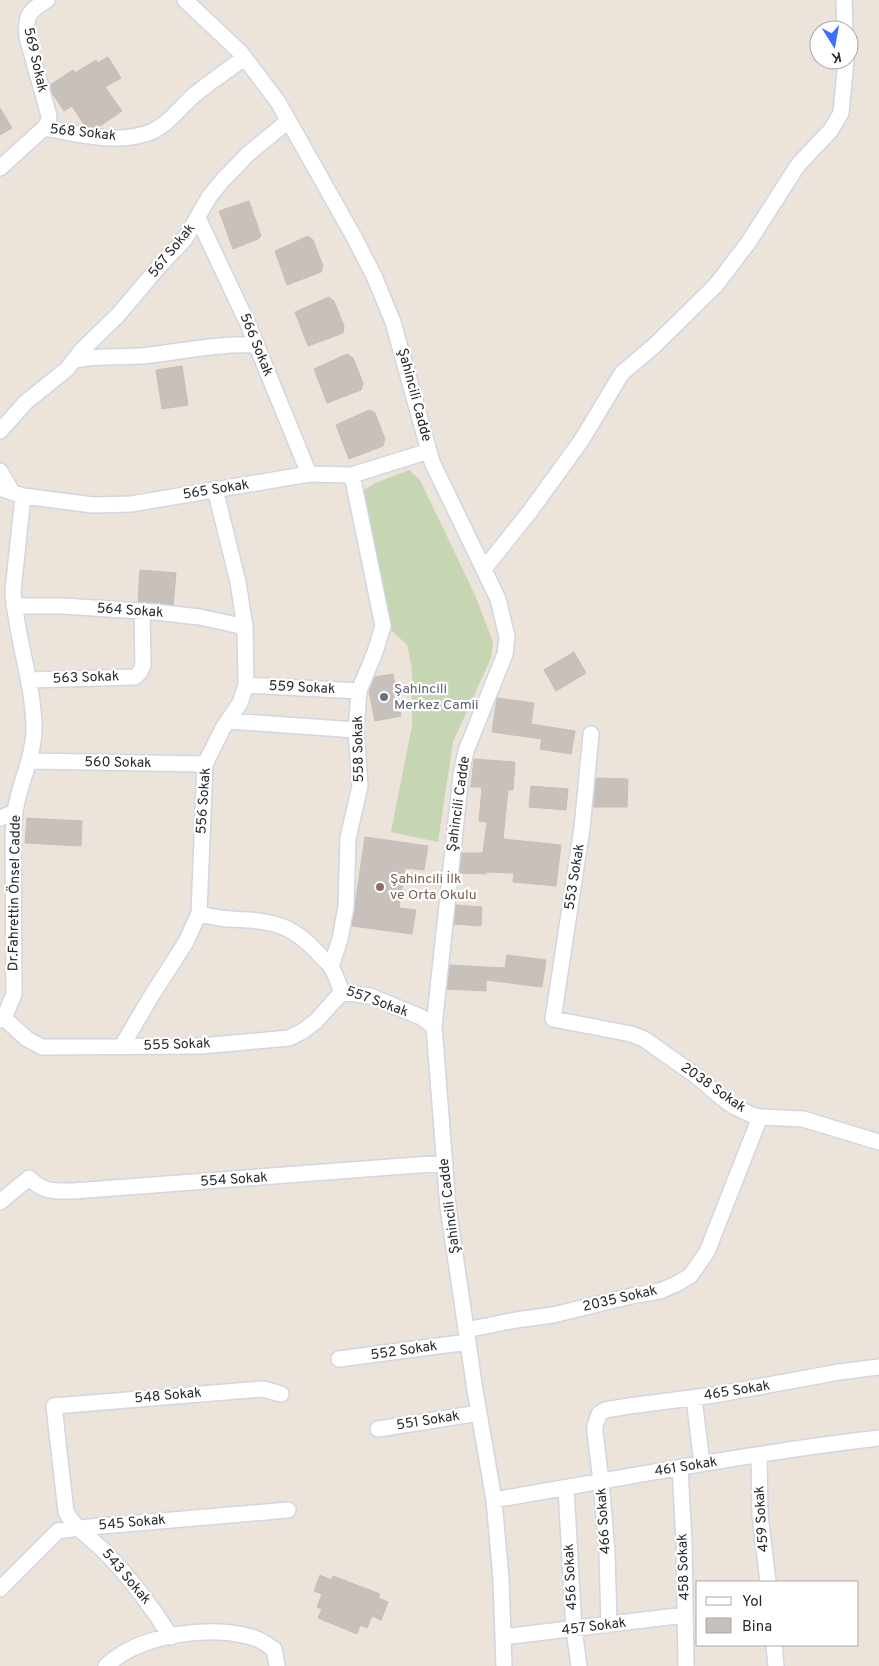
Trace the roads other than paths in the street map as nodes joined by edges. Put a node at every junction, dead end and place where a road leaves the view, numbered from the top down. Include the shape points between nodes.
1 (47, 0) edge
2 (185, 0) edge
3 (844, 0) edge
4 (845, 20) edge
5 (244, 58) junction
6 (845, 70) edge
7 (288, 121) junction
8 (44, 128) junction
9 (0, 168) edge
10 (198, 218) junction
11 (257, 344) junction
12 (76, 360) junction
13 (0, 430) edge
14 (429, 451) junction
15 (0, 471) edge
16 (309, 474) junction
17 (352, 475) junction
18 (215, 489) junction
19 (12, 492) edge
20 (484, 569) junction
21 (14, 606) junction
22 (142, 612) junction
23 (245, 627) junction
24 (29, 680) junction
25 (246, 685) junction
26 (359, 691) junction
27 (228, 721) junction
28 (356, 730) junction
29 (591, 734) dead end
30 (30, 761) junction
31 (205, 764) junction
32 (5, 813) edge
33 (7, 897) edge
34 (199, 913) junction
35 (332, 967) junction
36 (342, 992) junction
37 (2, 1019) edge
38 (553, 1019) joint
39 (434, 1026) junction
40 (122, 1046) junction
41 (760, 1117) junction
42 (879, 1142) edge
43 (444, 1163) junction
44 (0, 1202) edge
45 (467, 1336) junction
46 (339, 1359) dead end
47 (879, 1367) edge
48 (281, 1394) dead end
49 (694, 1398) junction
50 (54, 1406) joint
51 (479, 1413) junction
52 (596, 1418) joint
53 (378, 1429) dead end
54 (879, 1438) edge
55 (759, 1456) junction
56 (702, 1464) junction
57 (680, 1468) junction
58 (601, 1481) junction
59 (566, 1488) junction
60 (494, 1500) junction
61 (288, 1510) dead end
62 (79, 1528) junction
63 (768, 1581) edge
64 (0, 1589) edge
65 (685, 1616) junction
66 (609, 1625) junction
67 (574, 1630) junction
68 (171, 1637) junction
69 (503, 1637) junction
70 (774, 1646) edge
71 (106, 1666) edge
72 (277, 1666) edge
73 (504, 1666) edge
74 (579, 1666) edge
75 (686, 1666) edge
76 (776, 1666) edge

1 - 8 street, 569 Sokak via 32,9 26,24 49,116
2 - 5 street, Şahincili Cadde
3 - 4 street
5 - 7 street, Şahincili Cadde via 278,102
5 - 8 street, 568 Sokak via 152,131 112,138
6 - 20 street via 842,113 831,130 798,165 748,243 716,285 622,373 581,441
7 - 10 street, 567 Sokak via 222,181
7 - 14 street, Şahincili Cadde via 354,237 394,322
8 - 9 street, 568 Sokak
10 - 11 street, 566 Sokak
10 - 12 street, 567 Sokak via 185,239
11 - 12 street
11 - 16 street, 566 Sokak
12 - 13 street, 567 Sokak via 26,402
14 - 17 street, 565 Sokak
14 - 20 street, Şahincili Cadde
15 - 19 street
16 - 17 street, 565 Sokak
16 - 18 street, 565 Sokak
17 - 26 street, 558 Sokak via 382,626 376,652
18 - 19 street, 565 Sokak via 131,504 93,505
18 - 23 street, 556 Sokak via 238,582
19 - 21 street, Dr.Fahrettin Önsel Cadde
20 - 39 street, Şahincili Cadde via 498,599 507,645 466,751 461,775
21 - 22 street, 564 Sokak
21 - 24 street, Dr.Fahrettin Önsel Cadde
22 - 23 street, 564 Sokak via 200,616
22 - 24 street, 563 Sokak via 143,665 135,677
23 - 25 street, 556 Sokak
24 - 30 street, Dr.Fahrettin Önsel Cadde via 34,728
25 - 26 street, 559 Sokak
25 - 27 street, 556 Sokak via 240,703
26 - 28 street, 558 Sokak
27 - 28 street
27 - 31 street, 556 Sokak
28 - 35 street, 558 Sokak via 360,786 348,838 346,907
29 - 38 street, 553 Sokak via 582,828
30 - 31 street, 560 Sokak
30 - 32 street, Dr.Fahrettin Önsel Cadde
31 - 34 street, 556 Sokak
32 - 33 street, Dr.Fahrettin Önsel Cadde
33 - 37 street, Dr.Fahrettin Önsel Cadde via 14,994
34 - 35 street, 557 Sokak via 279,924 307,941
34 - 40 street, 556 Sokak via 186,942
35 - 36 street, 557 Sokak
36 - 39 street, 557 Sokak via 370,996
36 - 40 street, 555 Sokak via 316,1021 289,1038 201,1046
37 - 40 street, 555 Sokak via 42,1047
38 - 41 street, 2038 Sokak via 644,1039 696,1075 733,1106
39 - 43 street, Şahincili Cadde
41 - 42 street, 2038 Sokak via 803,1120
41 - 45 street, 2035 Sokak via 707,1252 690,1276 660,1291 516,1320
43 - 44 street, 554 Sokak via 74,1191 39,1188 29,1178
43 - 45 street, Şahincili Cadde
45 - 46 street, 552 Sokak
45 - 51 street, Şahincili Cadde
47 - 49 street, 465 Sokak
48 - 50 street, 548 Sokak via 263,1389
49 - 52 street, 465 Sokak via 606,1410
49 - 56 street
50 - 62 street, 543 Sokak via 66,1512
51 - 53 street, 551 Sokak
51 - 60 street, Şahincili Cadde
52 - 58 street, 466 Sokak
54 - 55 street, 461 Sokak
55 - 56 street, 461 Sokak
55 - 63 street, 459 Sokak via 760,1516
56 - 57 street, 461 Sokak
57 - 58 street, 461 Sokak
57 - 65 street, 458 Sokak
58 - 59 street, 461 Sokak
58 - 66 street, 466 Sokak
59 - 60 street, 461 Sokak
59 - 67 street, 456 Sokak
60 - 69 street, Şahincili Cadde
61 - 62 street, 545 Sokak
62 - 64 street, 545 Sokak via 58,1531
62 - 68 street, 543 Sokak via 131,1582
65 - 66 street, 457 Sokak
65 - 75 street, 458 Sokak
66 - 67 street, 457 Sokak
67 - 69 street, 457 Sokak
67 - 74 street, 456 Sokak
68 - 71 street via 146,1642
68 - 72 street via 196,1632 239,1634 274,1649
69 - 73 street, Şahincili Cadde
70 - 76 street

